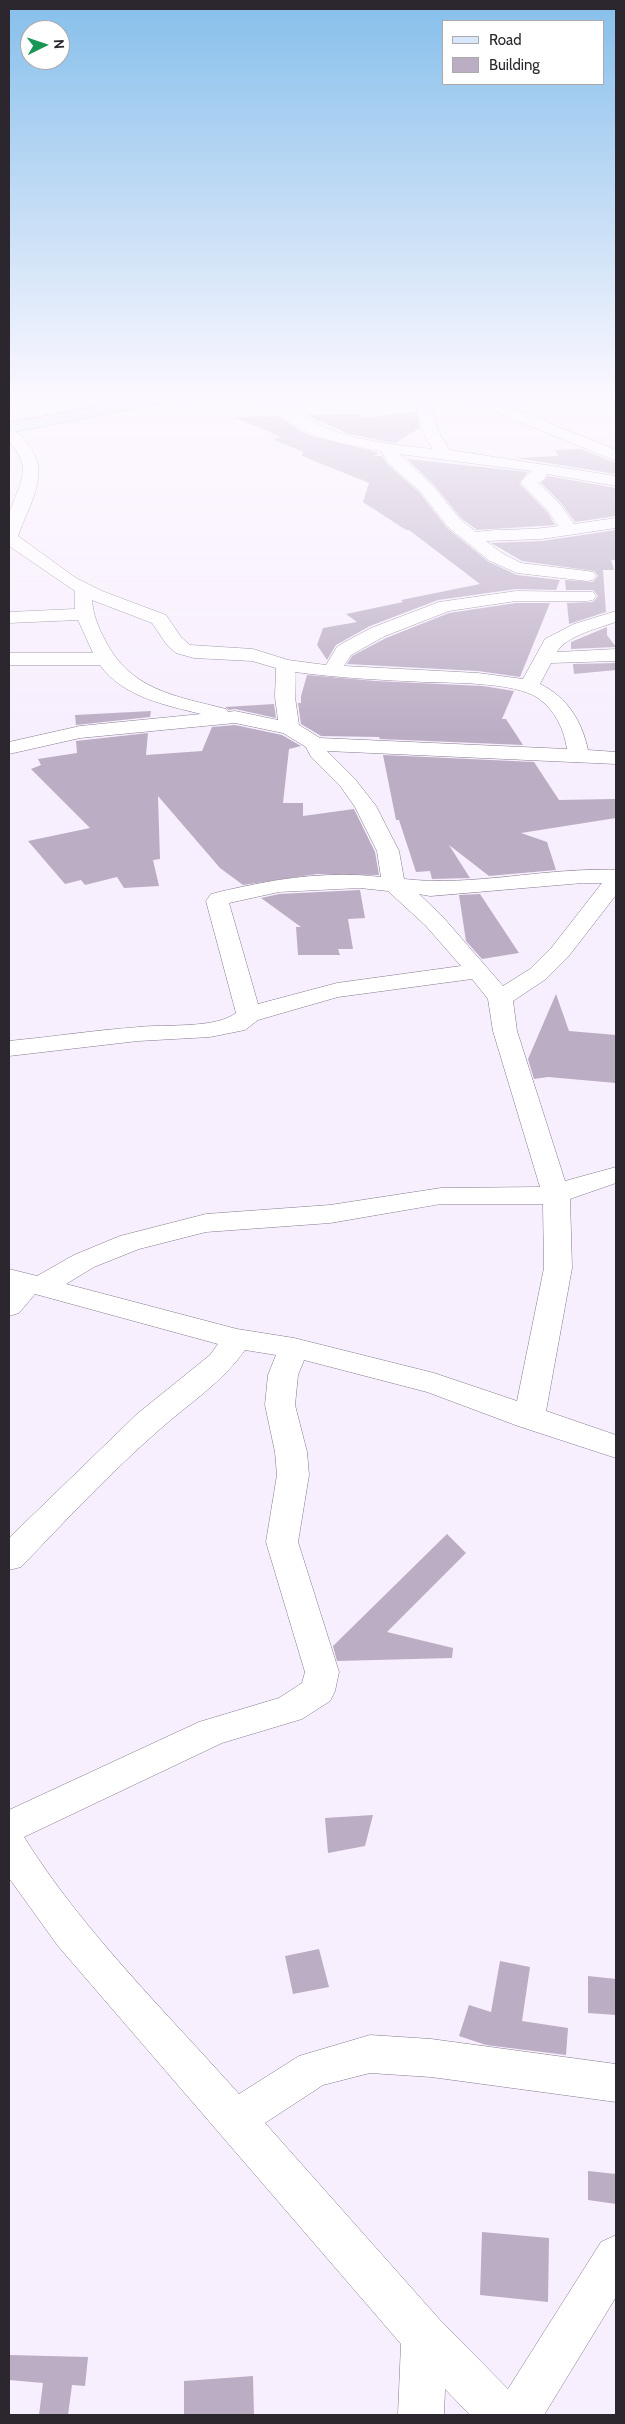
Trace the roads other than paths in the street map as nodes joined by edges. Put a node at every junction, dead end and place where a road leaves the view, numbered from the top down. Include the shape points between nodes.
1 (19, 508) edge
2 (441, 508) edge
3 (554, 508) edge
4 (616, 524) edge
5 (569, 530) junction
6 (9, 538) edge
7 (470, 538) junction
8 (84, 589) junction
9 (587, 596) junction
10 (84, 614) junction
11 (616, 616) edge
12 (9, 618) edge
13 (581, 628) junction
14 (616, 655) edge
15 (544, 658) junction
16 (107, 659) junction
17 (9, 660) edge
18 (286, 665) junction
19 (331, 671) junction
20 (529, 686) junction
21 (235, 717) junction
22 (289, 728) junction
23 (315, 744) junction
24 (9, 748) edge
25 (579, 756) junction
26 (616, 758) edge
27 (616, 879) edge
28 (394, 884) junction
29 (478, 971) junction
30 (500, 998) junction
31 (249, 1015) junction
32 (9, 1049) edge
33 (616, 1175) edge
34 (556, 1196) junction
35 (26, 1282) edge
36 (9, 1306) edge
37 (237, 1339) junction
38 (294, 1348) junction
39 (528, 1418) junction
40 (616, 1447) edge
41 (9, 1558) edge
42 (9, 1827) edge
43 (15, 1869) edge
44 (616, 2083) edge
45 (234, 2120) junction
46 (616, 2257) edge
47 (424, 2336) junction
48 (421, 2415) edge
49 (502, 2415) edge
50 (518, 2415) edge

1 - 6 street
2 - 7 street
3 - 5 street
4 - 5 street
5 - 7 street
6 - 8 street via 56,573
7 - 9 street via 517,568 593,575
8 - 10 street
8 - 18 street via 159,618 183,649 253,655
9 - 13 street via 588,610
9 - 19 street via 508,597 445,606 378,632 350,647
10 - 12 street
10 - 16 street
11 - 13 street
13 - 15 street via 552,643
14 - 15 street
15 - 20 street
16 - 17 street
16 - 21 street via 124,680 138,687 194,707
18 - 19 street
18 - 22 street via 284,697
19 - 20 street via 478,679
20 - 25 street via 545,694 560,708 574,731
21 - 22 street
21 - 24 street via 80,732
22 - 23 street
23 - 25 street
23 - 28 street via 318,753 348,783 365,806 388,851
25 - 26 street
27 - 28 street via 583,876 430,889
27 - 30 street via 560,952 538,974
28 - 29 street via 434,921
28 - 31 street via 307,882 219,899 217,902
29 - 30 street
29 - 31 street via 337,990
30 - 34 street via 505,1031
31 - 32 street via 236,1026 210,1030 138,1034
33 - 34 street
34 - 35 street via 441,1196 330,1214 206,1223 130,1242
34 - 39 street via 558,1268
35 - 36 street
35 - 37 street
37 - 38 street
37 - 41 street via 221,1362 148,1422
38 - 39 street via 434,1383
38 - 42 street via 283,1375 280,1405 293,1475 282,1542 322,1672 318,1691 290,1710 212,1732
39 - 40 street
43 - 45 street
44 - 45 street via 432,2058 370,2054 313,2069
45 - 47 street
46 - 50 street
47 - 48 street
47 - 49 street

